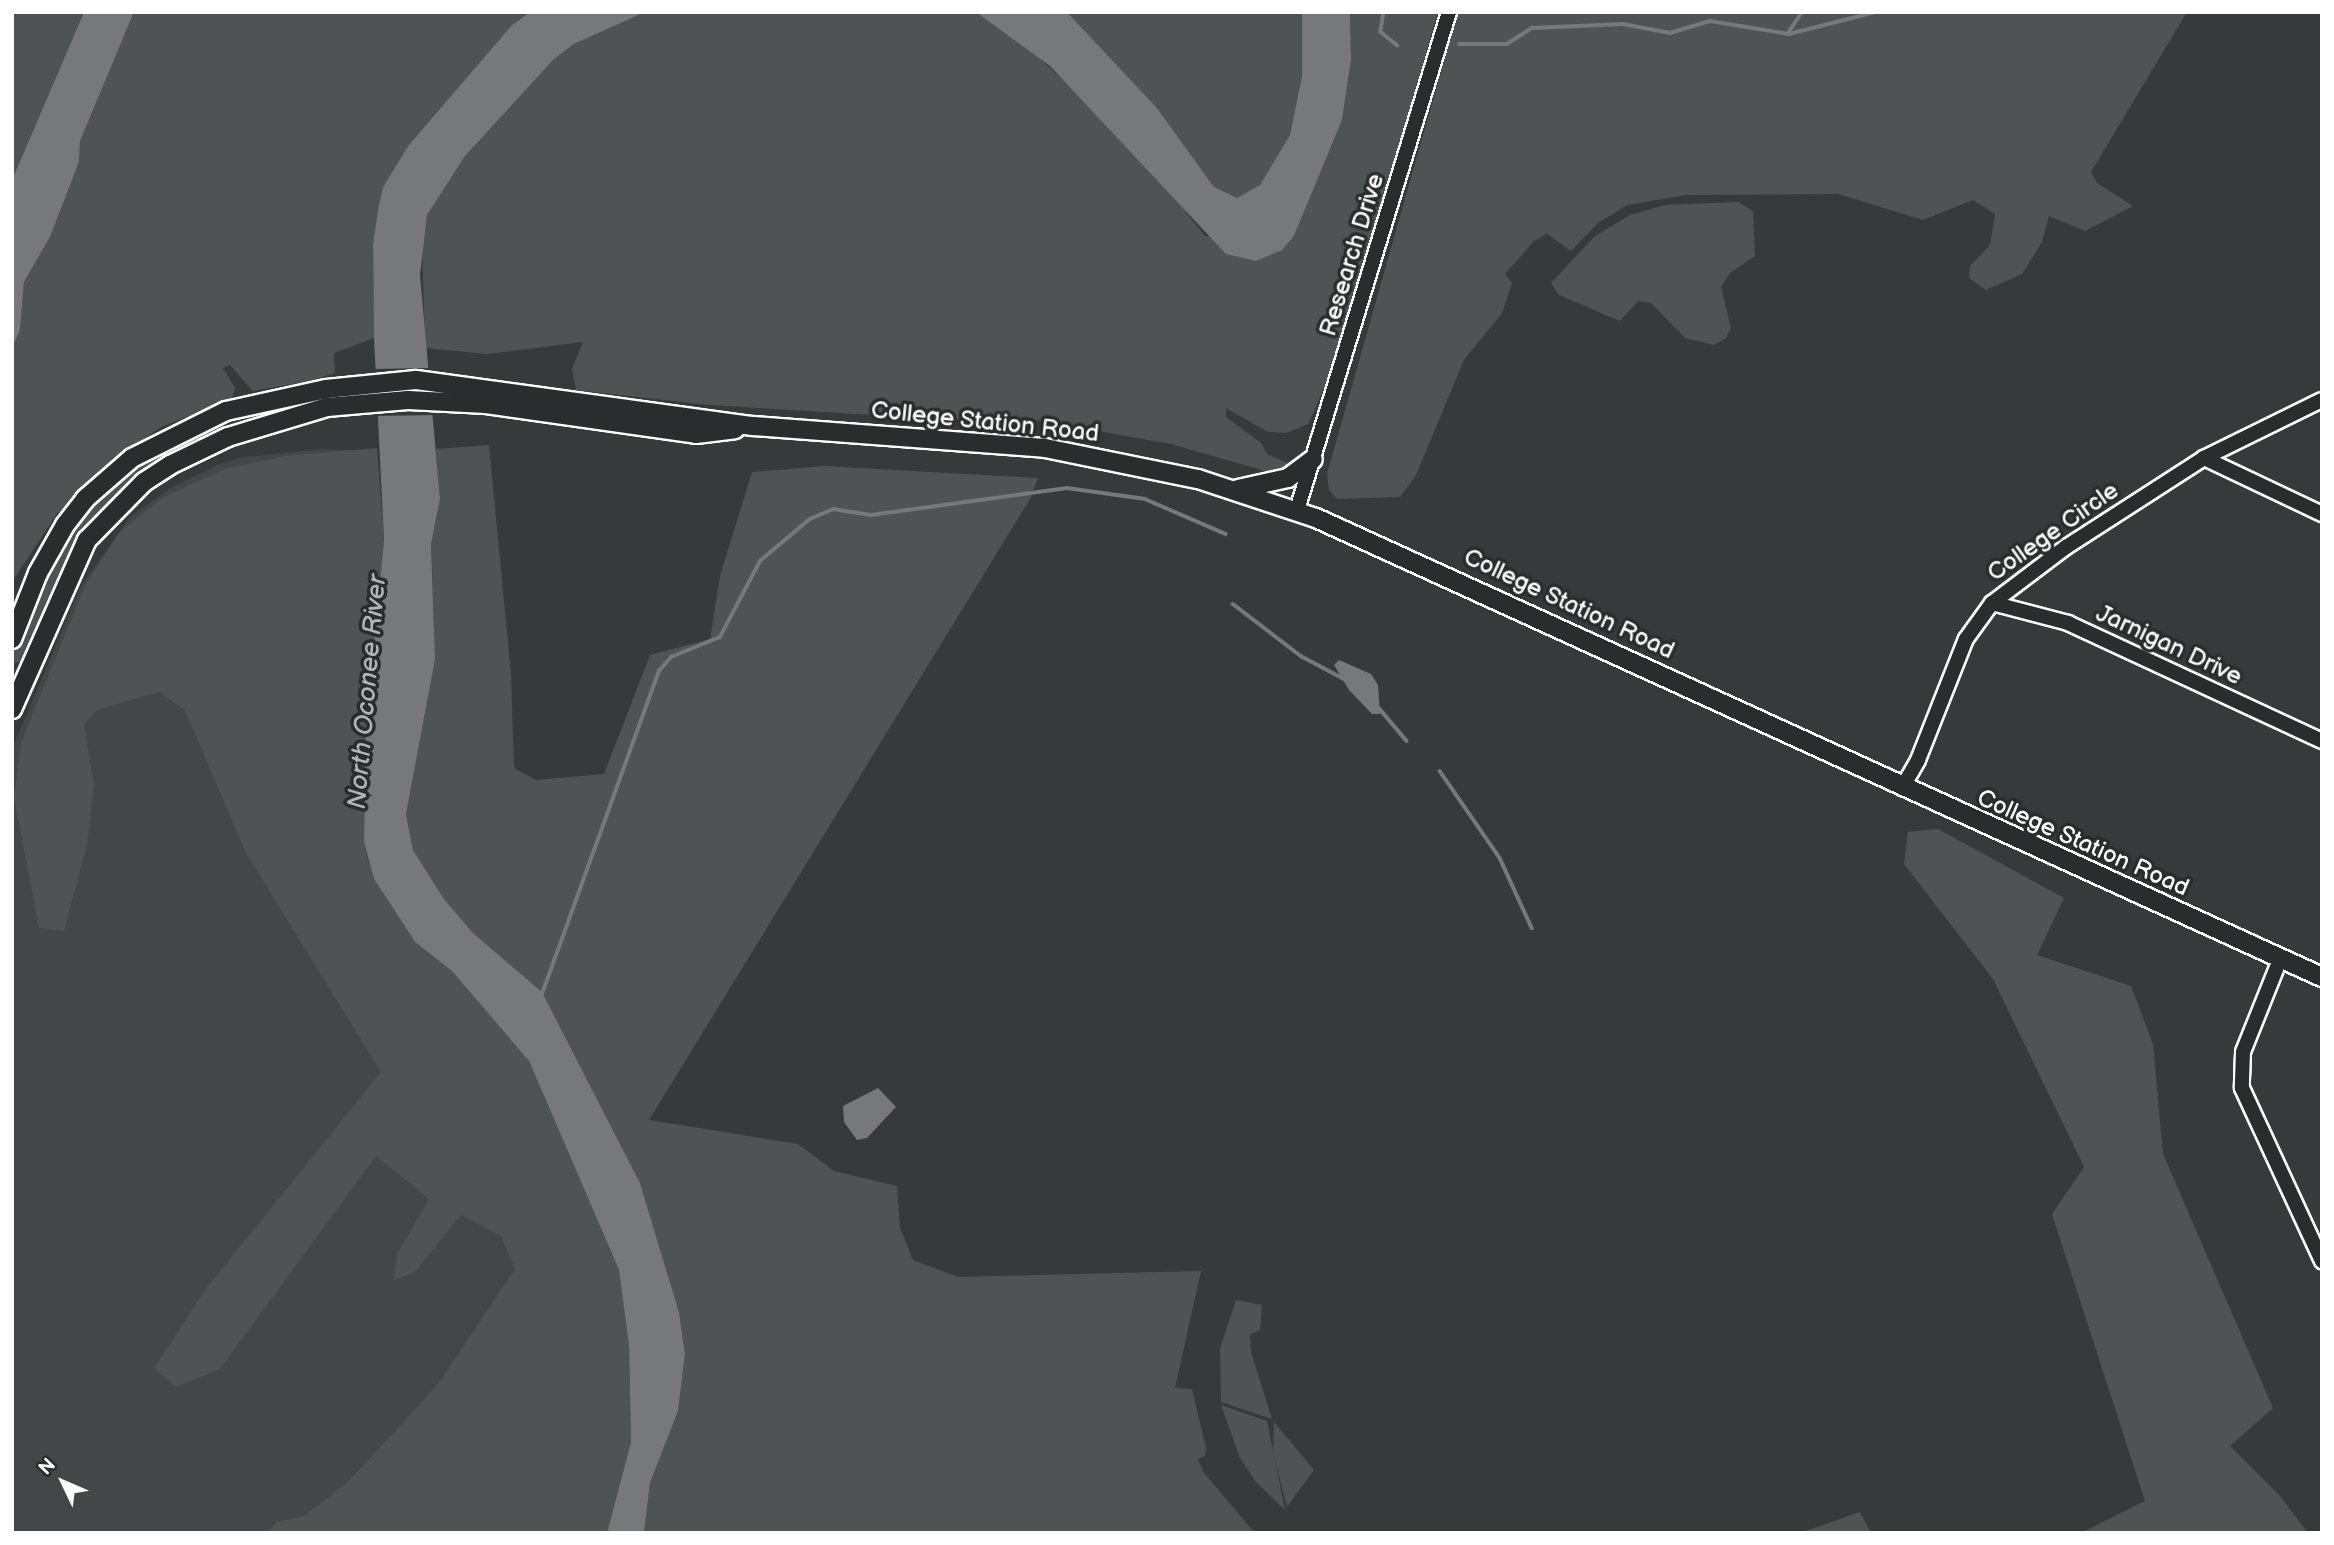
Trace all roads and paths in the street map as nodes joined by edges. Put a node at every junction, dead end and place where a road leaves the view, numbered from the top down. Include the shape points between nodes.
1 (1449, 12) edge
2 (327, 398) junction
3 (2322, 400) edge
4 (2204, 458) junction
5 (1313, 459) junction
6 (1234, 490) junction
7 (1297, 510) junction
8 (2322, 514) edge
9 (1992, 603) junction
10 (18, 614) edge
11 (12, 639) edge
12 (14, 698) edge
13 (2322, 741) edge
14 (1902, 788) junction
15 (2281, 957) junction
16 (2322, 976) edge
17 (2322, 1261) edge

1 - 5 street, Research Drive
2 - 6 main road, College Station Road via 408,400 486,395 696,434 753,426 1045,448
2 - 10 main road, College Station Road via 226,411 132,458 85,499 65,525
2 - 12 main road, College Station Road via 170,465 122,500 87,540 72,567
3 - 4 street, College Circle
4 - 8 street
4 - 9 street, College Circle via 2066,547
5 - 6 main road via 1288,478
5 - 7 street, Research Drive
6 - 7 main road, College Station Road
7 - 14 main road, College Station Road via 1616,651
9 - 13 street, Jarnigan Drive via 2068,623
9 - 14 street, College Circle via 1966,639 1918,760
10 - 11 main road, College Station Road
14 - 15 main road, College Station Road
15 - 16 main road, College Station Road
15 - 17 street via 2243,1052 2242,1088

